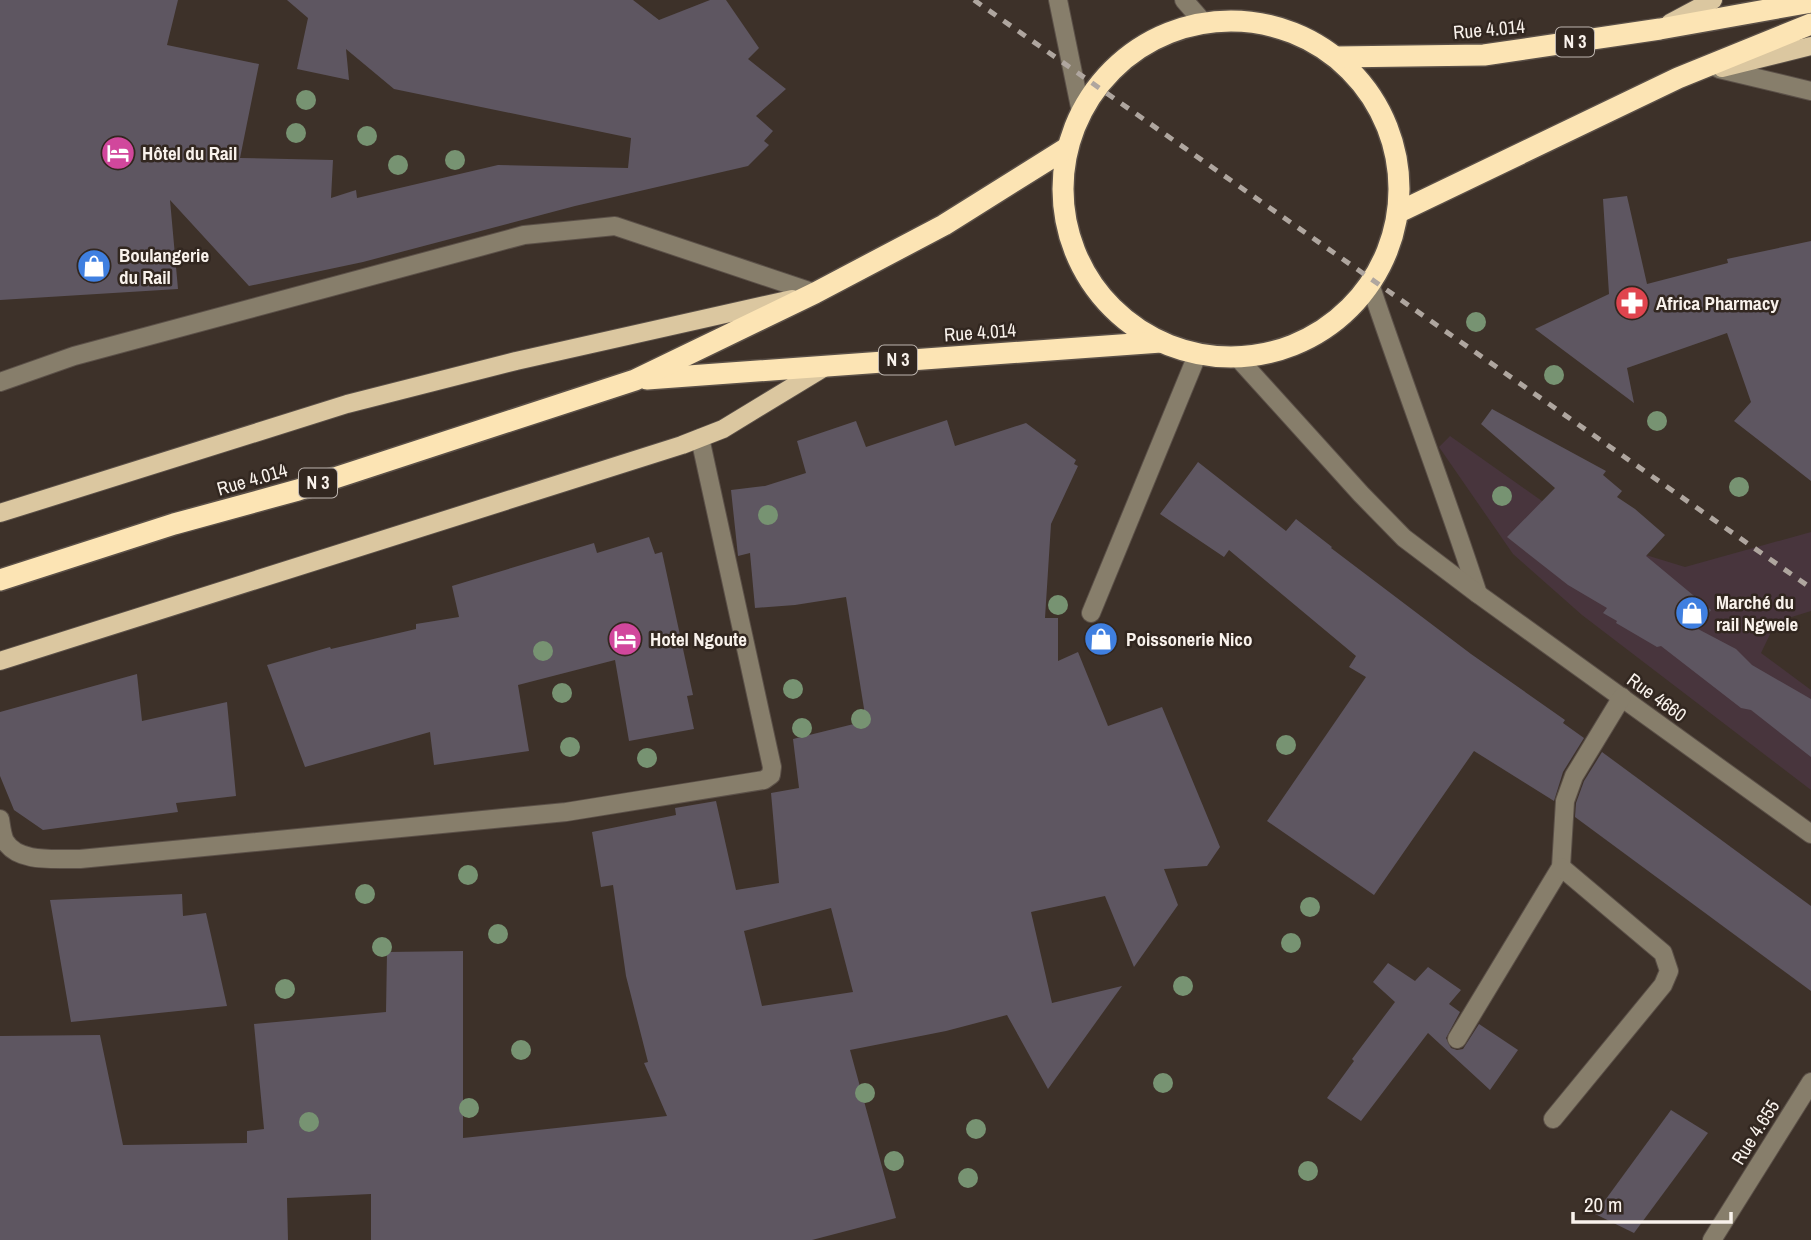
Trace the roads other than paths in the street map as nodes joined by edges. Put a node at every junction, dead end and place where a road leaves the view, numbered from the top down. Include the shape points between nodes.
1 (1058, 0) edge
2 (1184, 0) edge
3 (1713, 0) edge
4 (1811, 2) edge
5 (1204, 23) junction
6 (1811, 23) edge
7 (1660, 29) junction
8 (1811, 46) edge
9 (1336, 57) junction
10 (1719, 69) junction
11 (1678, 78) junction
12 (1811, 91) edge
13 (1081, 112) junction
14 (1067, 148) junction
15 (1399, 212) junction
16 (1370, 284) junction
17 (816, 293) junction
18 (1161, 342) junction
19 (1198, 353) junction
20 (1237, 357) junction
21 (828, 365) junction
22 (635, 380) junction
23 (0, 382) edge
24 (700, 438) junction
25 (0, 513) edge
26 (0, 580) edge
27 (1478, 594) junction
28 (1091, 613) dead end
29 (0, 661) edge
30 (1622, 698) junction
31 (0, 819) edge
32 (1811, 834) edge
33 (1561, 867) junction
34 (1457, 1039) dead end
35 (1811, 1082) edge
36 (1553, 1119) dead end
37 (1712, 1240) edge

1 - 13 street
2 - 5 street
3 - 7 main road
4 - 7 highway, Rue 4.014 / N 3
5 - 9 highway via 1239,20 1273,26 1307,38
5 - 13 highway via 1163,36 1127,56 1097,87
6 - 11 highway
7 - 9 highway, Rue 4.014 / N 3 via 1484,55
8 - 10 main road
9 - 15 highway via 1362,81 1382,111 1400,178
10 - 11 main road
10 - 12 street
11 - 15 highway
13 - 14 highway
14 - 17 highway, Rue 4.014 / N 3 via 944,225
14 - 18 highway via 1063,186 1066,226 1079,262 1100,294 1128,321
15 - 16 highway
16 - 20 highway via 1344,314 1312,337 1276,351
16 - 27 street
17 - 22 highway, Rue 4.014 / N 3
17 - 23 street via 615,226 524,234 74,356
17 - 25 main road via 347,404
18 - 19 highway
18 - 21 highway, Rue 4.014 / N 3
19 - 20 highway
19 - 28 street
20 - 27 street, Rue 4660 via 1404,538
21 - 22 highway, Rue 4.014 / N 3
21 - 24 main road via 723,429
22 - 26 highway, Rue 4.014 / N 3 via 298,490
24 - 29 main road
24 - 31 street via 772,767 764,780 566,812 80,859 20,854 5,842
27 - 30 street, Rue 4660
30 - 32 street, Rue 4660
30 - 33 street via 1574,776 1565,801
33 - 34 street
33 - 36 street via 1662,953 1669,971 1663,985
35 - 37 street, Rue 4.655

